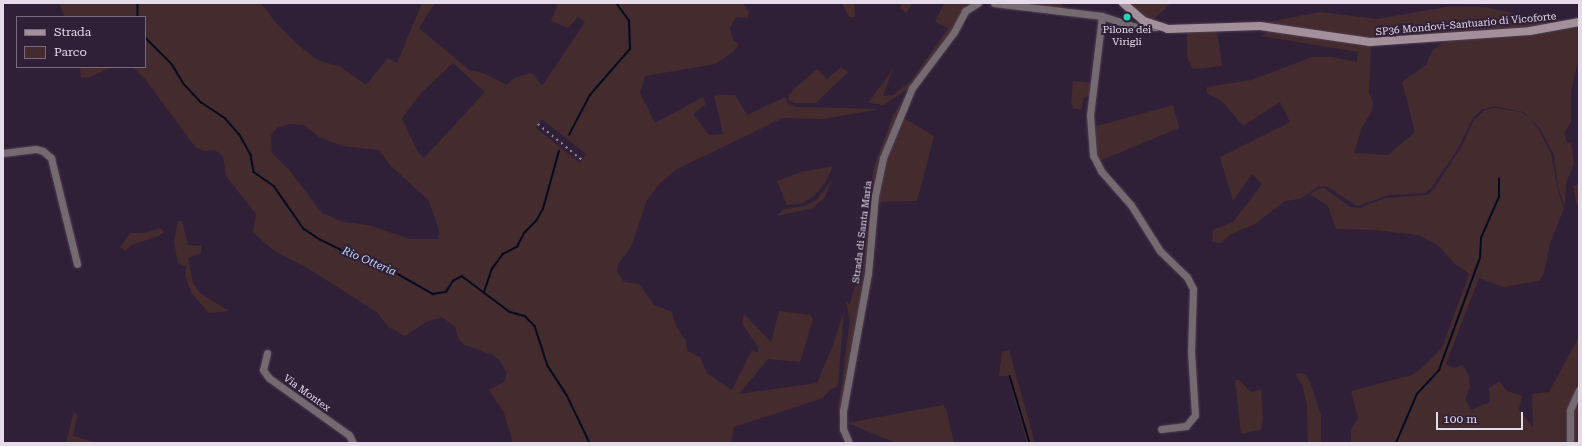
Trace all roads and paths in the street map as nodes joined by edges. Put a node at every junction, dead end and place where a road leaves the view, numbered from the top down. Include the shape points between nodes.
1 (978, 3) edge
2 (994, 3) edge
3 (1124, 3) edge
4 (1102, 16) junction
5 (1579, 22) edge
6 (1156, 26) junction
7 (3, 153) edge
8 (77, 264) dead end
9 (267, 353) dead end
10 (1579, 390) edge
11 (1161, 429) dead end
12 (353, 443) edge
13 (849, 443) edge
14 (1570, 443) edge

1 - 13 street, Strada di Santa Maria via 965,11 954,32 912,88 883,158 875,196 870,262 843,410 843,429
2 - 4 street
3 - 6 main road, SP36 Mondovì-Santuario di Vicoforte via 1141,19
4 - 6 street via 1140,28
4 - 11 street via 1090,119 1094,155 1099,168 1131,205 1160,251 1189,279 1193,289 1191,351 1195,415 1186,426
5 - 6 main road, SP36 Mondovì-Santuario di Vicoforte via 1530,31 1381,42 1357,41 1260,26 1177,30
7 - 8 street via 36,149 51,158
9 - 12 street, Via Montex via 263,370 269,378 349,435
10 - 14 street via 1570,410

